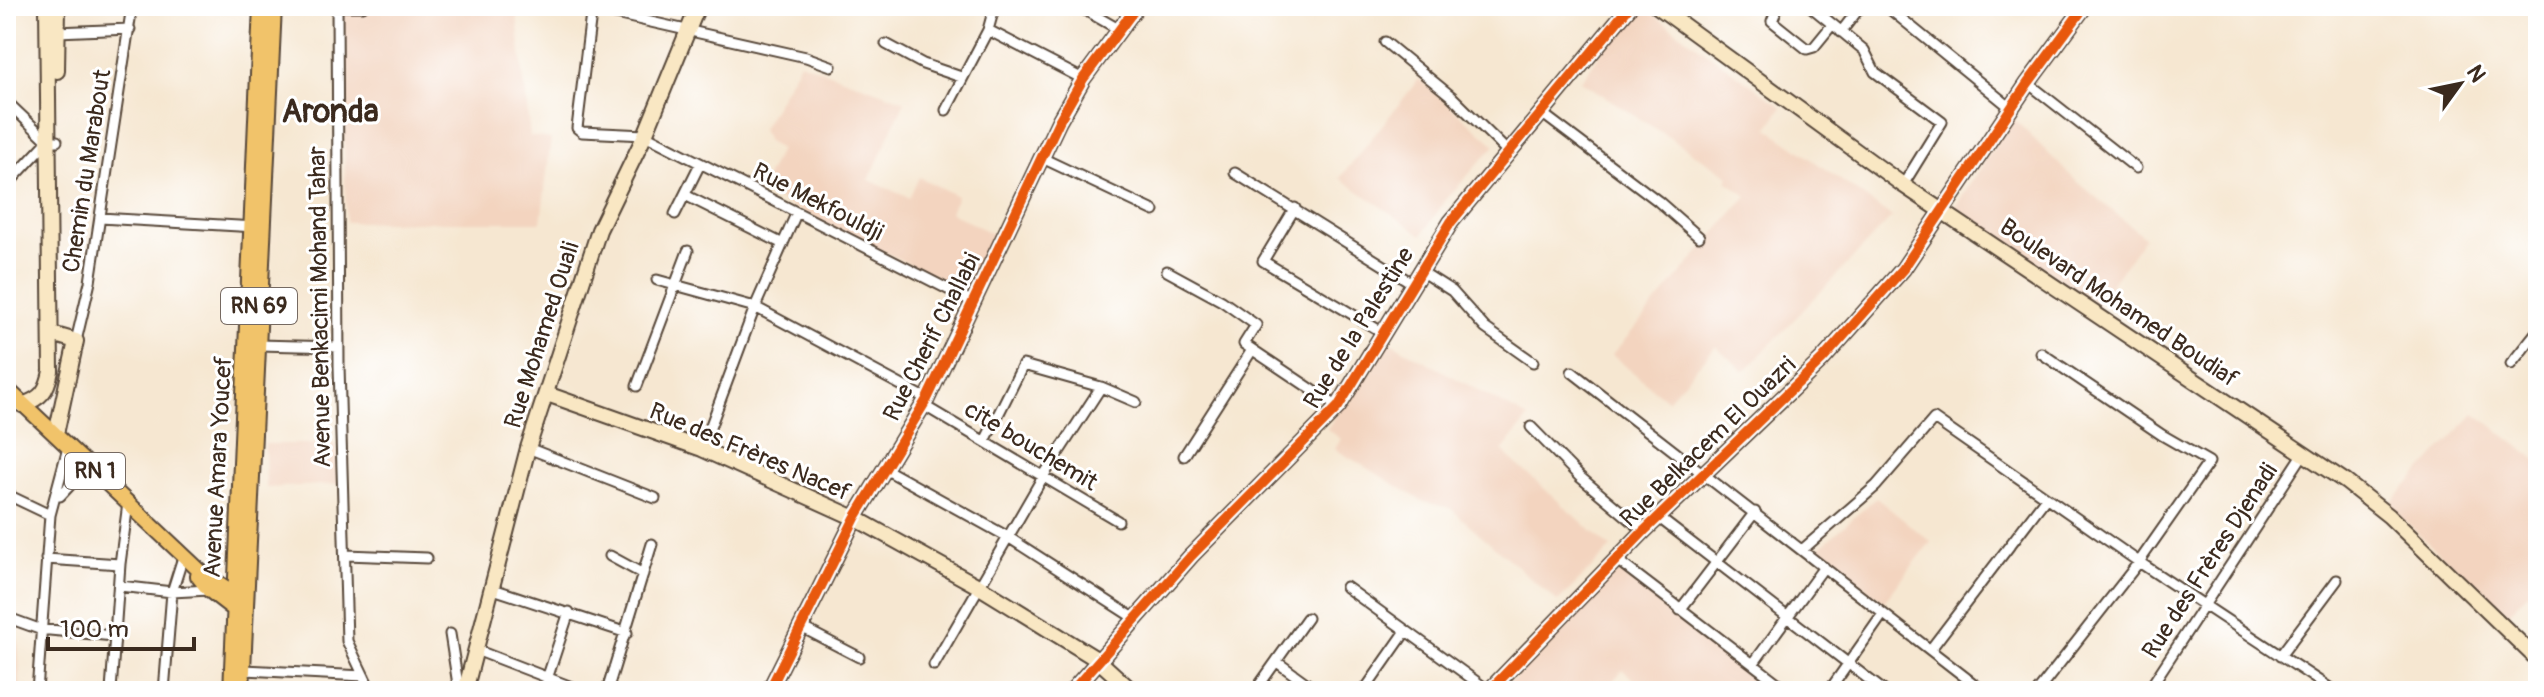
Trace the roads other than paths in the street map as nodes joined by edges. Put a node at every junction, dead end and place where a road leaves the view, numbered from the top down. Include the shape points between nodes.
1 (47, 6) edge
2 (58, 6) edge
3 (132, 6) edge
4 (261, 6) edge
5 (274, 6) edge
6 (320, 6) edge
7 (363, 6) edge
8 (580, 6) edge
9 (698, 6) edge
10 (982, 6) edge
11 (1078, 6) edge
12 (1137, 6) edge
13 (1630, 6) edge
14 (1657, 6) edge
15 (1778, 6) edge
16 (1811, 6) edge
17 (1861, 6) edge
18 (1886, 6) edge
19 (2085, 6) edge
20 (337, 7) edge
21 (591, 7) edge
22 (1832, 25) junction
23 (130, 29) junction
24 (691, 29) junction
25 (988, 30) junction
26 (1120, 30) junction
27 (57, 32) junction
28 (1841, 32) junction
29 (1385, 42) dead end
30 (886, 44) dead end
31 (831, 66) dead end
32 (961, 77) junction
33 (1083, 79) junction
34 (2028, 83) junction
35 (6, 101) edge
36 (2011, 108) junction
37 (946, 110) dead end
38 (1543, 114) junction
39 (645, 135) junction
40 (52, 141) junction
41 (1508, 152) junction
42 (1040, 157) junction
43 (700, 164) junction
44 (2136, 168) dead end
45 (1235, 173) dead end
46 (1903, 185) junction
47 (6, 186) edge
48 (685, 195) junction
49 (1295, 208) junction
50 (1154, 211) dead end
51 (1943, 212) junction
52 (675, 214) dead end
53 (796, 214) junction
54 (100, 218) junction
55 (257, 227) junction
56 (1699, 237) dead end
57 (783, 244) junction
58 (688, 251) dead end
59 (1167, 271) dead end
60 (1416, 276) junction
61 (657, 280) dead end
62 (676, 286) junction
63 (975, 303) junction
64 (755, 307) junction
65 (2538, 330) edge
66 (1382, 332) junction
67 (52, 334) junction
68 (76, 341) junction
69 (258, 345) junction
70 (339, 347) junction
71 (1252, 350) junction
72 (2041, 353) dead end
73 (1533, 362) dead end
74 (2511, 364) dead end
75 (1572, 372) dead end
76 (637, 386) dead end
77 (1101, 387) junction
78 (6, 388) edge
79 (547, 394) junction
80 (925, 402) junction
81 (1136, 402) dead end
82 (22, 405) junction
83 (1338, 407) junction
84 (1531, 427) dead end
85 (56, 434) junction
86 (985, 441) junction
87 (69, 444) junction
88 (528, 448) junction
89 (702, 449) junction
90 (2304, 453) junction
91 (1184, 456) dead end
92 (89, 465) junction
93 (885, 469) junction
94 (1705, 472) junction
95 (1044, 475) junction
96 (6, 494) edge
97 (655, 498) dead end
98 (2046, 498) junction
99 (55, 502) junction
100 (128, 503) junction
101 (1755, 512) junction
102 (50, 515) junction
103 (1658, 517) junction
104 (855, 518) junction
105 (1118, 521) dead end
106 (1644, 531) junction
107 (1008, 537) junction
108 (652, 544) dead end
109 (1802, 550) junction
110 (184, 554) junction
111 (346, 555) junction
112 (610, 556) dead end
113 (427, 558) dead end
114 (46, 559) junction
115 (1617, 560) junction
116 (2139, 562) junction
117 (1715, 563) junction
118 (120, 564) junction
119 (235, 567) junction
120 (1824, 567) junction
121 (643, 574) junction
122 (2337, 580) dead end
123 (210, 585) junction
124 (120, 586) junction
125 (978, 586) junction
126 (1346, 587) dead end
127 (489, 588) junction
128 (172, 592) junction
129 (233, 592) junction
130 (2206, 607) junction
131 (240, 608) junction
132 (1680, 610) junction
133 (569, 612) junction
134 (1883, 614) junction
135 (6, 617) edge
136 (1134, 618) junction
137 (1307, 618) dead end
138 (1787, 618) junction
139 (801, 627) junction
140 (39, 629) junction
141 (1406, 631) junction
142 (627, 633) junction
143 (450, 634) dead end
144 (114, 636) junction
145 (476, 650) junction
146 (1930, 650) junction
147 (2280, 656) junction
148 (859, 657) dead end
149 (1098, 660) junction
150 (2538, 660) edge
151 (1277, 662) junction
152 (1849, 663) junction
153 (1753, 664) junction
154 (934, 665) dead end
155 (244, 670) junction
156 (364, 676) junction
157 (547, 679) junction
158 (37, 691) edge
159 (111, 691) edge
160 (164, 691) edge
161 (231, 691) edge
162 (242, 691) edge
163 (371, 691) edge
164 (459, 691) edge
165 (465, 691) edge
166 (543, 691) edge
167 (582, 691) edge
168 (607, 691) edge
169 (769, 691) edge
170 (1072, 691) edge
171 (1132, 691) edge
172 (1255, 691) edge
173 (1317, 691) edge
174 (1364, 691) edge
175 (1489, 691) edge
176 (1788, 691) edge
177 (1829, 691) edge
178 (1884, 691) edge
179 (1983, 691) edge
180 (2038, 691) edge
181 (2148, 691) edge
182 (2332, 691) edge

1 - 40 street
2 - 27 street
3 - 23 street, Chemin du Marabout
4 - 55 main road, Avenue Amara Youcef / RN 69
5 - 55 main road, Avenue Amara Youcef / RN 69
6 - 20 street
7 - 20 street
8 - 21 street
9 - 24 street, Rue Mohamed Ouali
10 - 25 street via 993,12
11 - 26 street
12 - 26 street, Rue Cherif Challabi
13 - 38 street, Rue de la Palestine
14 - 46 street, Boulevard Mohamed Boudiaf
15 - 22 street via 1772,21 1807,49
16 - 22 street
17 - 28 street
18 - 36 street
19 - 34 street, Rue Belkacem El Ouazri
20 - 70 street, Avenue Benkacimi Mohand Tahar
21 - 24 street
21 - 39 street via 577,128
22 - 28 street
23 - 27 street
23 - 54 street, Chemin du Marabout
24 - 31 street
24 - 39 street, Rue Mohamed Ouali
25 - 32 street
25 - 33 street
26 - 33 street, Rue Cherif Challabi
27 - 40 street
28 - 46 street via 1864,50 1875,72 1942,122
29 - 41 street
30 - 32 street
32 - 37 street
33 - 42 street, Rue Cherif Challabi
34 - 36 street, Rue Belkacem El Ouazri
34 - 44 street
35 - 40 street
36 - 51 street, Rue Belkacem El Ouazri
38 - 41 street, Rue de la Palestine
38 - 56 street
39 - 43 street, Rue Mekfouldji
39 - 79 street, Rue Mohamed Ouali via 599,230
40 - 47 street
40 - 67 street via 57,319
41 - 60 street, Rue de la Palestine via 1451,222
42 - 50 street
42 - 63 street, Rue Cherif Challabi
43 - 48 street
43 - 53 street, Rue Mekfouldji
45 - 49 street
46 - 51 street, Boulevard Mohamed Boudiaf
48 - 52 street
48 - 57 street
49 - 60 street
49 - 66 street via 1263,261
51 - 90 street, Boulevard Mohamed Boudiaf
51 - 94 street, Rue Belkacem El Ouazri via 1903,269 1822,360
53 - 57 street
53 - 63 street, Rue Mekfouldji
54 - 55 street
54 - 68 street, Chemin du Marabout
55 - 69 main road, Avenue Amara Youcef / RN 69
55 - 119 main road, Avenue Amara Youcef / RN 69
57 - 64 street
58 - 62 street
59 - 71 street via 1256,325 1244,344
60 - 66 street, Rue de la Palestine
60 - 73 street via 1452,291 1485,328
61 - 62 street, cite bouchemit
62 - 64 street, cite bouchemit
62 - 76 street
63 - 80 street, Rue Cherif Challabi
64 - 80 street, cite bouchemit
64 - 89 street
65 - 74 street
66 - 83 street, Rue de la Palestine
67 - 68 street
67 - 82 street via 48,387 40,398
68 - 85 street
69 - 70 street
69 - 131 main road, Avenue Amara Youcef / RN 69
70 - 111 street, Avenue Benkacimi Mohand Tahar
71 - 83 street
71 - 91 street
72 - 116 street via 2209,462
75 - 94 street
77 - 81 street
77 - 86 street via 1023,365
77 - 95 street
78 - 82 main road, RN 1
79 - 88 street, Rue Mohamed Ouali
79 - 89 street, Rue des Frères Nacef
80 - 86 street, cite bouchemit
80 - 93 street, Rue Cherif Challabi
82 - 85 main road, RN 1
83 - 136 street, Rue de la Palestine
84 - 106 street
85 - 87 main road, RN 1
86 - 95 street, cite bouchemit
87 - 92 main road, RN 1
87 - 99 street
88 - 97 street
88 - 127 street, Rue Mohamed Ouali
89 - 104 street, Rue des Frères Nacef
90 - 130 street, Rue des Frères Djenadi
90 - 150 street, Boulevard Mohamed Boudiaf via 2389,516
92 - 99 street
92 - 100 main road, RN 1
93 - 104 street, Rue Cherif Challabi
93 - 107 street
94 - 101 street
94 - 103 street, Rue Belkacem El Ouazri
95 - 105 street, cite bouchemit
95 - 107 street
96 - 102 street
98 - 109 street via 1934,419 1876,486
98 - 116 street
98 - 146 street
99 - 102 street
100 - 110 main road, RN 1
100 - 118 street
101 - 109 street
101 - 117 street
102 - 114 street
103 - 106 street, Rue Belkacem El Ouazri
103 - 117 street
104 - 125 street, Rue des Frères Nacef
104 - 139 street, Rue Cherif Challabi
106 - 115 street, Rue Belkacem El Ouazri
107 - 125 street
107 - 136 street
108 - 121 street
109 - 120 street
110 - 123 main road, RN 1
110 - 128 street
111 - 113 street
111 - 156 street, Avenue Benkacimi Mohand Tahar via 347,641
112 - 121 street
114 - 118 street
114 - 140 street
115 - 132 street
115 - 175 street, Rue Belkacem El Ouazri
116 - 130 street
116 - 180 street
117 - 132 street
117 - 138 street
118 - 124 street
119 - 123 main road
119 - 129 main road, Avenue Amara Youcef / RN 69
120 - 134 street
120 - 138 street
121 - 142 street
122 - 147 street
123 - 128 street
123 - 129 main road, RN 1
123 - 131 main road, RN 1
124 - 128 street
124 - 144 street
125 - 149 street, Rue des Frères Nacef
125 - 154 street
126 - 141 street
127 - 133 street
127 - 145 street, Rue Mohamed Ouali
128 - 160 street
129 - 131 main road, RN 1
130 - 147 street
130 - 181 street, Rue des Frères Djenadi
131 - 155 main road, Avenue Amara Youcef
131 - 161 main road, Avenue Amara Youcef
132 - 153 street
133 - 142 street
133 - 157 street
134 - 146 street
134 - 152 street
135 - 140 street
136 - 149 street, Rue de la Palestine
137 - 151 street
138 - 152 street
138 - 153 street
139 - 148 street
139 - 169 street, Rue Cherif Challabi
140 - 144 street
140 - 158 street
141 - 174 street
141 - 175 street
142 - 168 street
143 - 164 street
144 - 159 street
145 - 157 street
145 - 165 street, Rue Mohamed Ouali
146 - 179 street
147 - 182 street
149 - 170 street, Rue de la Palestine
149 - 171 street, Rue des Frères Nacef
151 - 172 street
151 - 173 street
152 - 177 street
152 - 178 street
153 - 176 street
155 - 156 street
155 - 162 main road, Avenue Amara Youcef
156 - 163 street, Avenue Benkacimi Mohand Tahar
157 - 166 street
157 - 167 street

